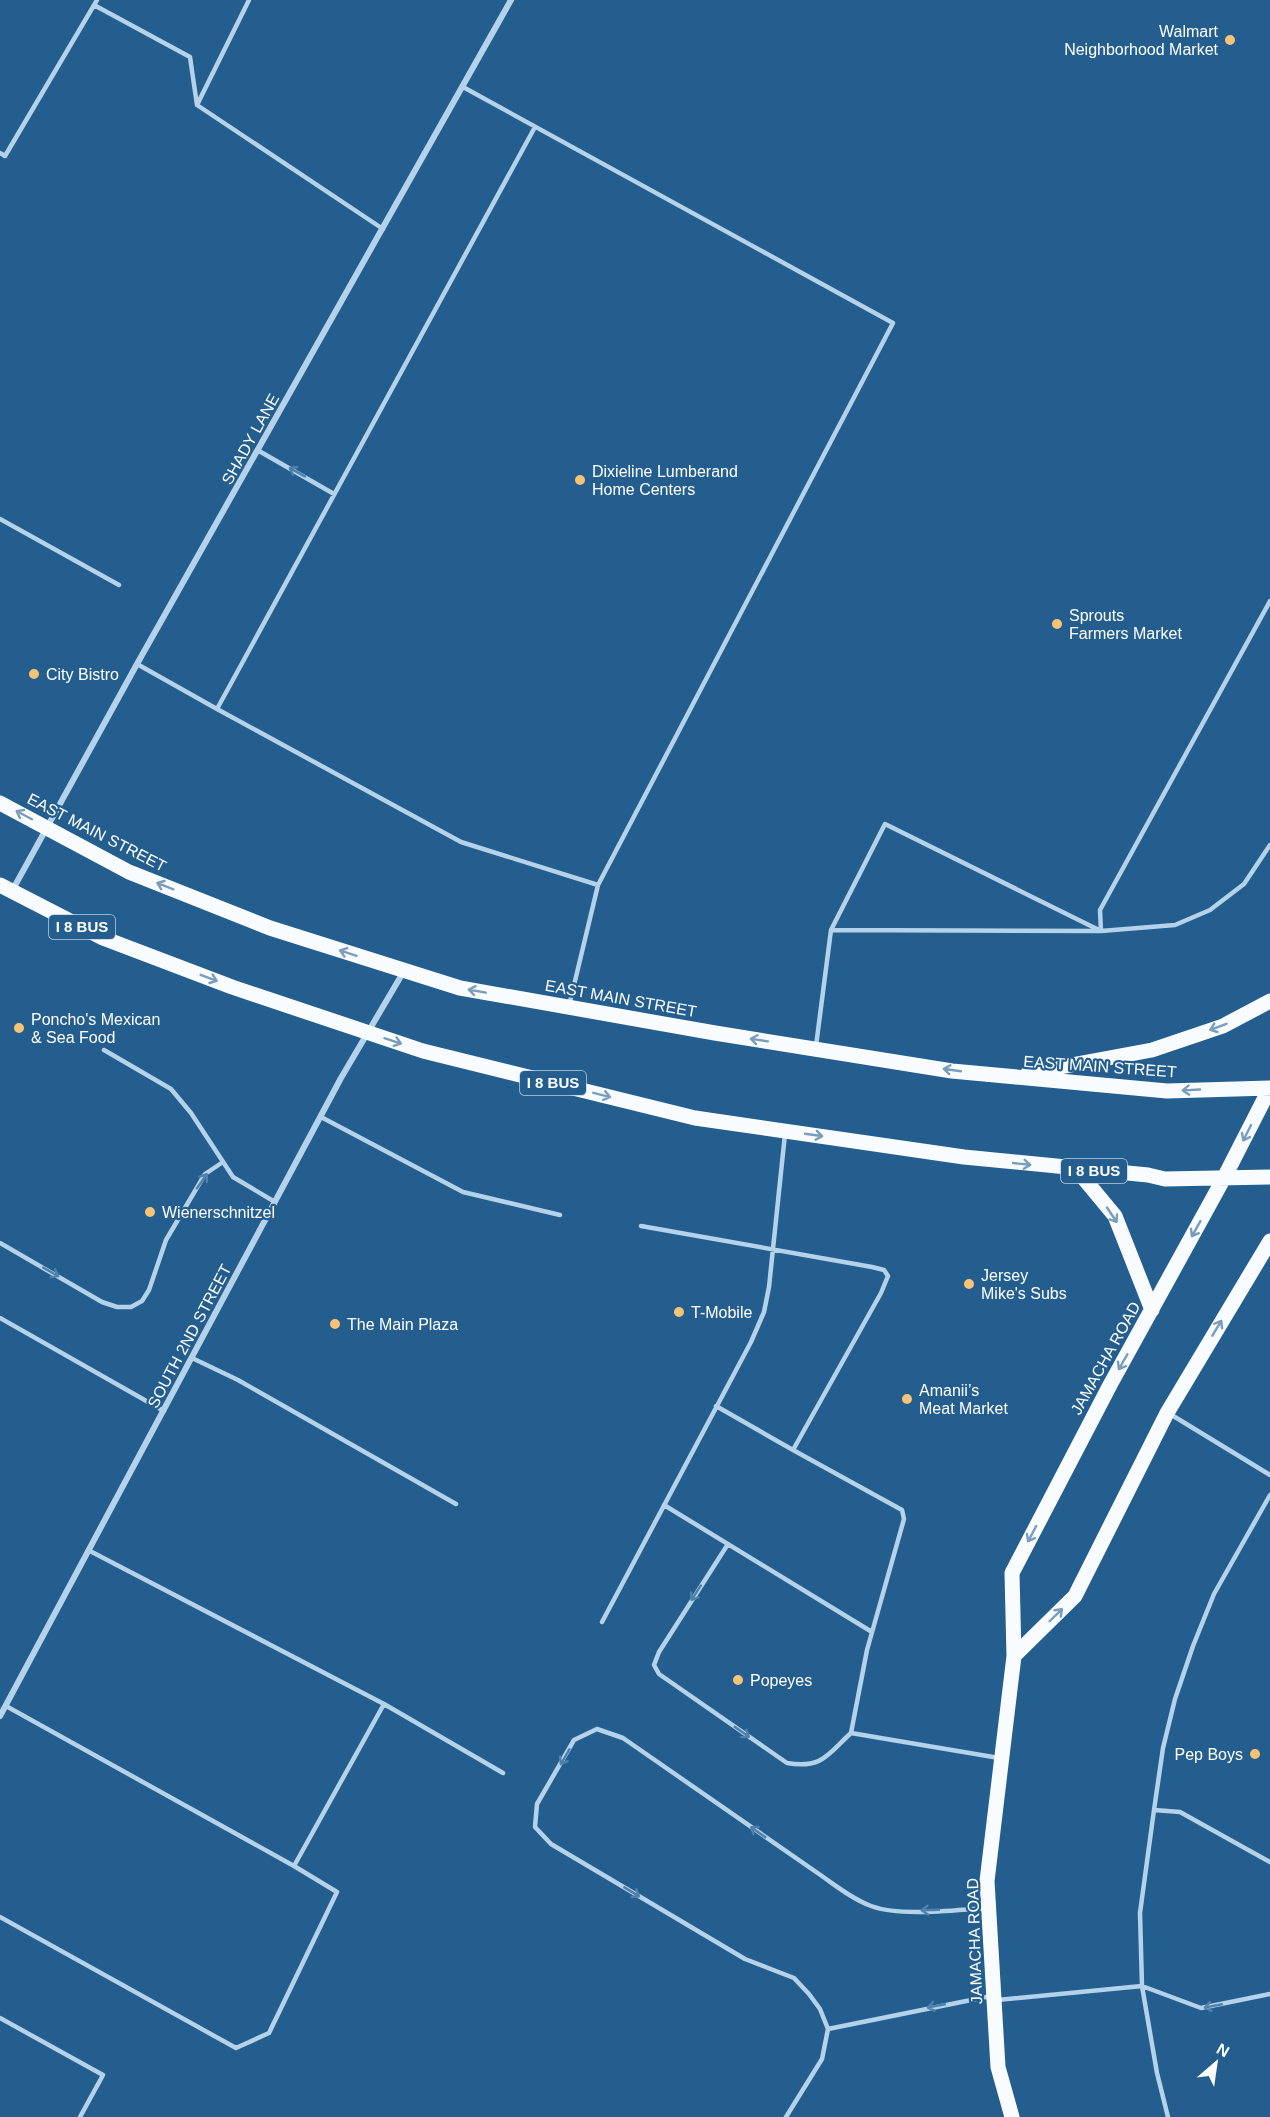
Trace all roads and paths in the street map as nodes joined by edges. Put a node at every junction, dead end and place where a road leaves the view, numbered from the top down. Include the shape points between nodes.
1 (249, 0) edge
2 (511, 0) edge
3 (96, 3) edge
4 (463, 87) junction
5 (197, 105) junction
6 (535, 127) junction
7 (0, 153) edge
8 (383, 229) junction
9 (259, 451) junction
10 (334, 494) junction
11 (0, 519) edge
12 (119, 585) dead end
13 (1270, 601) edge
14 (138, 664) junction
15 (217, 709) junction
16 (0, 803) edge
17 (47, 828) junction
18 (1270, 845) edge
19 (598, 885) junction
20 (6, 888) edge
21 (831, 930) junction
22 (1101, 931) junction
23 (404, 971) junction
24 (1270, 1001) edge
25 (568, 1007) junction
26 (368, 1033) junction
27 (816, 1049) junction
28 (104, 1050) dead end
29 (1010, 1077) junction
30 (1270, 1088) edge
31 (321, 1117) junction
32 (785, 1131) junction
33 (223, 1162) junction
34 (1076, 1169) junction
35 (1270, 1177) edge
36 (1224, 1178) junction
37 (275, 1202) junction
38 (560, 1215) dead end
39 (641, 1226) dead end
40 (1270, 1241) edge
41 (0, 1243) edge
42 (773, 1249) junction
43 (1152, 1310) junction
44 (0, 1318) edge
45 (192, 1358) junction
46 (716, 1406) junction
47 (164, 1411) junction
48 (1167, 1413) junction
49 (793, 1450) junction
50 (1270, 1475) edge
51 (1270, 1495) edge
52 (456, 1504) dead end
53 (664, 1505) junction
54 (728, 1544) junction
55 (88, 1550) junction
56 (602, 1622) dead end
57 (872, 1632) junction
58 (1014, 1656) junction
59 (384, 1704) junction
60 (6, 1706) junction
61 (0, 1716) edge
62 (851, 1733) junction
63 (1002, 1758) junction
64 (503, 1773) dead end
65 (1154, 1810) junction
66 (1270, 1862) edge
67 (294, 1866) junction
68 (989, 1908) junction
69 (0, 1917) edge
70 (1142, 1986) junction
71 (1270, 1994) edge
72 (994, 1998) junction
73 (0, 2018) edge
74 (828, 2029) junction
75 (80, 2117) edge
76 (786, 2117) edge
77 (1012, 2117) edge
78 (1168, 2117) edge

1 - 5 lane
2 - 4 street, SHADY LANE
3 - 5 lane via 190,57
3 - 7 lane via 5,156
4 - 6 lane
4 - 8 street, SHADY LANE
5 - 8 lane
6 - 10 lane
6 - 19 lane via 893,323
8 - 9 street, SHADY LANE
10 -> 9 lane
9 - 14 street, SHADY LANE
10 - 15 lane
11 - 12 lane
13 - 22 lane via 1100,910
14 - 15 lane
14 - 17 street, SHADY LANE
15 - 19 lane via 461,842
17 -> 16 main road, EAST MAIN STREET
17 - 20 street, SHADY LANE
23 -> 17 main road, EAST MAIN STREET via 248,920 129,872
18 - 22 lane via 1244,884 1210,910 1174,925
19 - 25 lane
20 -> 26 main road, I 8 BUS via 103,938
21 - 22 lane
21 - 22 lane via 885,824
21 - 27 lane
25 -> 23 main road, EAST MAIN STREET via 460,988
23 - 26 street, SOUTH 2ND STREET
24 -> 29 main road via 1222,1026 1152,1050
27 -> 25 main road, EAST MAIN STREET
26 - 31 street, SOUTH 2ND STREET
26 -> 32 main road, I 8 BUS via 695,1118
29 -> 27 main road, EAST MAIN STREET
28 - 33 lane via 171,1089
30 -> 29 main road, EAST MAIN STREET via 1167,1091
30 -> 36 main road, JAMACHA ROAD
31 - 37 street, SOUTH 2ND STREET
31 - 38 lane via 463,1192
32 -> 34 main road, I 8 BUS
32 - 42 lane
33 - 37 lane via 233,1177
41 -> 33 lane via 102,1302 131,1307 142,1301 149,1290 166,1240 205,1174
34 - 36 main road, I 8 BUS via 1165,1179
34 -> 43 main road via 1115,1216
35 - 36 main road, I 8 BUS
36 -> 43 main road, JAMACHA ROAD
37 - 45 street, SOUTH 2ND STREET
39 - 42 lane
48 -> 40 main road
42 - 46 lane via 764,1312
42 - 49 lane via 872,1267 884,1270 888,1276
43 -> 58 main road, JAMACHA ROAD via 1012,1573
44 - 47 lane
45 - 47 street, SOUTH 2ND STREET
45 - 52 lane via 238,1380
46 - 49 lane
46 - 53 lane
47 - 55 street, SOUTH 2ND STREET
48 - 50 lane
58 -> 48 main road via 1076,1596
49 - 57 lane via 902,1510 902,1532
51 - 65 lane via 1214,1594 1193,1646 1163,1748
53 - 54 lane
53 - 56 lane
54 - 57 lane
54 -> 62 lane via 659,1652 654,1665 659,1674 787,1763 804,1766 819,1762
55 - 59 lane
55 - 60 street, SOUTH 2ND STREET
57 - 62 lane
58 - 63 main road, JAMACHA ROAD
59 - 64 lane
59 - 67 lane
60 - 61 street, SOUTH 2ND STREET
60 - 67 lane
62 - 63 lane
63 - 68 main road, JAMACHA ROAD via 987,1881
65 - 66 lane via 1180,1812
65 - 70 lane via 1140,1913
67 - 69 lane via 337,1892 269,2033 236,2048
68 - 72 main road, JAMACHA ROAD
68 -> 74 lane via 893,1912 870,1906 623,1738 597,1729 574,1740 537,1804 536,1827 551,1844 745,1959 794,1978 820,2009
71 -> 70 lane via 1201,2008
70 - 72 lane
70 - 78 lane via 1156,2073
72 -> 74 lane
72 - 77 main road, JAMACHA ROAD via 998,2067
73 - 75 lane via 104,2075
74 - 76 lane via 822,2059

